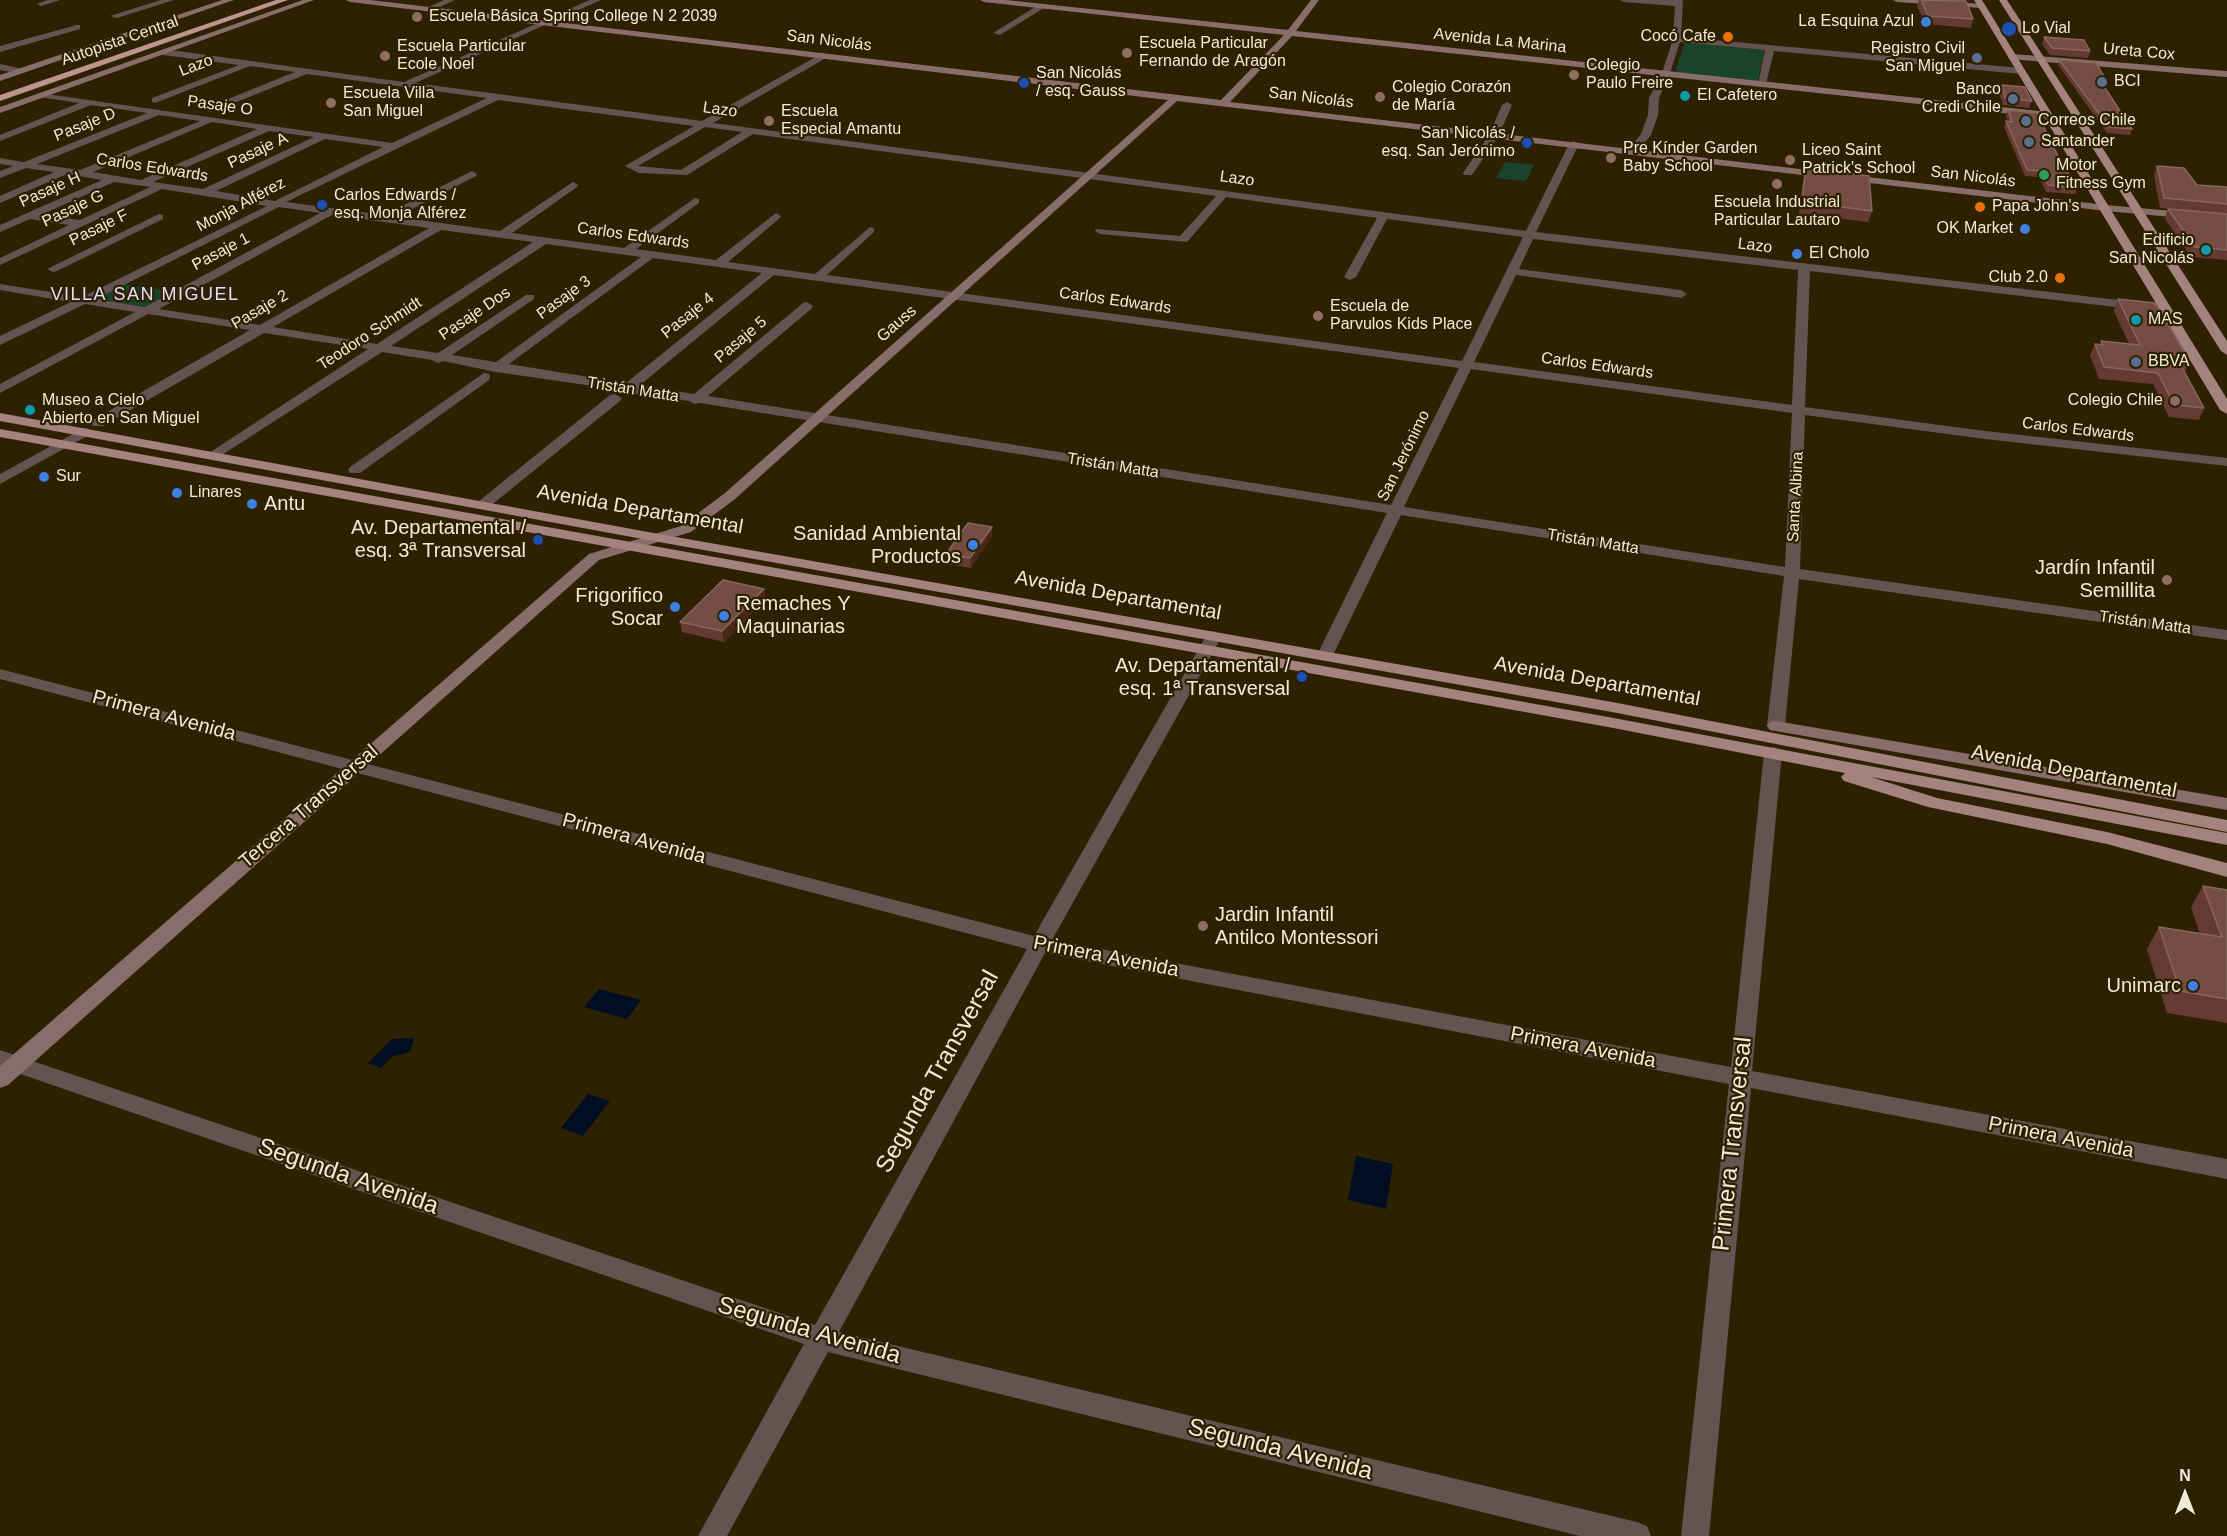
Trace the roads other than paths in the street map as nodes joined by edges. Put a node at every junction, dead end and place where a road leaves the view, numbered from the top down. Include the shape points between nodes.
1 (56, 0) edge
2 (170, 0) edge
3 (230, 0) edge
4 (256, 0) edge
5 (284, 0) edge
6 (310, 0) edge
7 (350, 0) edge
8 (451, 0) edge
9 (597, 0) edge
10 (984, 0) edge
11 (1052, 0) edge
12 (1315, 0) edge
13 (1624, 0) edge
14 (1897, 0) edge
15 (2003, 0) edge
16 (1679, 2) edge
17 (1979, 3) edge
18 (41, 4) dead end
19 (1043, 6) junction
20 (428, 9) junction
21 (114, 16) dead end
22 (545, 23) junction
23 (77, 27) dead end
24 (997, 33) dead end
25 (1290, 33) junction
26 (1677, 39) junction
27 (1770, 48) junction
28 (0, 49) edge
29 (163, 52) junction
30 (823, 56) junction
31 (2012, 57) junction
32 (2040, 59) junction
33 (249, 64) junction
34 (0, 67) edge
35 (82, 69) junction
36 (20, 71) junction
37 (305, 71) junction
38 (2021, 71) junction
39 (1666, 73) junction
40 (2227, 74) edge
41 (0, 78) edge
42 (404, 84) junction
43 (1762, 84) junction
44 (0, 87) edge
45 (42, 95) junction
46 (497, 97) junction
47 (1176, 97) junction
48 (0, 98) edge
49 (155, 100) dead end
50 (90, 102) junction
51 (1224, 103) junction
52 (0, 104) edge
53 (1507, 105) dead end
54 (0, 110) edge
55 (157, 112) junction
56 (211, 114) junction
57 (2048, 115) junction
58 (701, 124) junction
59 (267, 128) junction
60 (751, 131) junction
61 (1494, 135) junction
62 (324, 136) junction
63 (0, 138) edge
64 (1574, 144) junction
65 (394, 146) junction
66 (1633, 151) junction
67 (0, 161) edge
68 (24, 165) junction
69 (66, 171) junction
70 (81, 174) junction
71 (472, 174) dead end
72 (1468, 174) dead end
73 (0, 175) edge
74 (1089, 176) junction
75 (112, 178) junction
76 (142, 183) junction
77 (573, 185) dead end
78 (161, 186) junction
79 (204, 193) junction
80 (1223, 194) junction
81 (0, 200) edge
82 (695, 201) dead end
83 (276, 204) junction
84 (2106, 208) junction
85 (330, 212) junction
86 (2139, 212) junction
87 (1384, 215) junction
88 (28, 216) junction
89 (776, 216) dead end
90 (159, 217) dead end
91 (385, 219) junction
92 (2227, 219) edge
93 (82, 224) junction
94 (440, 226) junction
95 (0, 229) edge
96 (870, 230) dead end
97 (1100, 231) dead end
98 (502, 235) junction
99 (1530, 235) junction
100 (55, 236) junction
101 (544, 240) junction
102 (105, 243) junction
103 (627, 251) junction
104 (651, 255) junction
105 (0, 262) edge
106 (718, 264) junction
107 (1804, 268) junction
108 (53, 269) dead end
109 (772, 271) junction
110 (1512, 271) junction
111 (819, 277) junction
112 (1350, 277) dead end
113 (2, 289) edge
114 (1682, 294) dead end
115 (956, 296) junction
116 (530, 297) dead end
117 (82, 301) junction
118 (807, 306) dead end
119 (2167, 309) junction
120 (145, 311) junction
121 (261, 329) junction
122 (0, 341) edge
123 (378, 349) junction
124 (2227, 351) edge
125 (363, 358) junction
126 (438, 359) junction
127 (1466, 365) junction
128 (496, 368) junction
129 (484, 377) junction
130 (2224, 377) dead end
131 (2208, 378) junction
132 (0, 389) edge
133 (627, 389) junction
134 (615, 398) junction
135 (695, 400) junction
136 (1800, 410) junction
137 (2227, 411) edge
138 (0, 417) edge
139 (98, 423) dead end
140 (811, 424) junction
141 (84, 432) junction
142 (0, 433) edge
143 (63, 444) junction
144 (213, 456) junction
145 (2227, 462) edge
146 (355, 470) dead end
147 (0, 480) edge
148 (484, 504) junction
149 (1395, 511) junction
150 (659, 538) junction
151 (625, 547) junction
152 (1792, 573) junction
153 (2227, 635) edge
154 (1210, 643) junction
155 (1325, 655) junction
156 (0, 674) edge
157 (1612, 707) junction
158 (1776, 726) junction
159 (1773, 753) junction
160 (356, 766) junction
161 (2227, 804) edge
162 (2227, 826) edge
163 (2227, 839) edge
164 (2227, 870) edge
165 (1040, 945) junction
166 (6, 1067) edge
167 (1740, 1077) junction
168 (2227, 1169) edge
169 (822, 1339) junction
170 (712, 1536) edge
171 (1637, 1536) edge
172 (1695, 1536) edge

1 - 18 street
2 - 21 street
3 - 36 street
4 - 44 highway, Autopista Central
5 - 35 highway, Autopista Central
6 - 29 street
7 - 20 street, San Nicolás
8 - 20 street, San Nicolás
9 - 22 street
10 - 19 street, Avenida La Marina
11 - 19 street
12 - 25 street
13 - 16 street
14 - 17 street
15 - 32 main road
16 - 26 street
17 - 31 main road
19 - 24 street
19 - 25 street, Avenida La Marina
20 - 22 street, San Nicolás
22 - 30 street, San Nicolás
22 - 42 street
23 - 28 street
25 - 39 street, Avenida La Marina
25 - 51 street
26 - 27 street
26 - 39 street
27 - 38 street
27 - 43 street
29 - 33 street, Lazo
29 - 45 street
30 - 47 street, San Nicolás
30 - 58 street
31 - 32 street, Ureta Cox
31 - 38 main road
32 - 40 street, Ureta Cox
32 - 86 main road
33 - 37 street, Lazo
33 - 49 street, Lazo
34 - 36 street
35 - 48 highway, Autopista Central
35 - 52 highway
36 - 41 street
37 - 42 street, Lazo
37 - 56 street, Lazo
38 - 57 main road
39 - 43 street, Avenida La Marina
39 - 66 street via 1654,98 1646,135
42 - 46 street, Lazo
43 - 57 street, Avenida La Marina
45 - 50 street, Pasaje O
45 - 54 street
46 - 58 street, Lazo
46 - 65 street, Monja Alférez
47 - 51 street, San Nicolás
47 - 74 street, Gauss
50 - 55 street, Pasaje O
50 - 63 street
51 - 61 street, San Nicolás
53 - 61 street
55 - 56 street, Pasaje O
55 - 68 street, Pasaje D
56 - 59 street, Pasaje O
56 - 70 street, Lazo
57 - 84 main road
58 - 60 street, Lazo
58 - 60 street via 630,166 674,174 688,171
59 - 62 street, Pasaje O
59 - 76 street
60 - 74 street, Lazo
61 - 64 street, San Nicolás
61 - 72 street
62 - 65 street, Pasaje O
62 - 79 street, Pasaje A
64 - 66 street, San Nicolás
64 - 99 street, San Jerónimo
65 - 83 street, Monja Alférez
66 - 84 street, San Nicolás
67 - 68 street, Carlos Edwards
68 - 69 street, Carlos Edwards
68 - 73 street, Pasaje D
69 - 70 street, Carlos Edwards
69 - 81 street
70 - 75 street, Carlos Edwards
71 - 91 street
74 - 80 street, Lazo
74 - 115 street, Gauss
75 - 76 street, Carlos Edwards
75 - 88 street, Pasaje H
76 - 78 street, Carlos Edwards
77 - 98 street
78 - 79 street, Carlos Edwards
78 - 93 street, Pasaje G
79 - 83 street, Carlos Edwards
80 - 87 street, Lazo
80 - 97 street via 1183,240
82 - 103 street
83 - 85 street, Carlos Edwards
83 - 117 street, Monja Alférez
84 - 86 street, San Nicolás
84 - 119 main road
85 - 91 street, Carlos Edwards
85 - 120 street, Pasaje 1
86 - 92 street, San Nicolás
86 - 124 main road
87 - 99 street, Lazo
87 - 112 street
88 - 93 street
88 - 95 street, Pasaje H
89 - 106 street
90 - 102 street, Pasaje F
91 - 94 street, Carlos Edwards
93 - 100 street, Pasaje G
94 - 98 street, Carlos Edwards
94 - 121 street, Pasaje 2
96 - 111 street
98 - 101 street, Carlos Edwards
99 - 107 street, Lazo
99 - 110 street, San Jerónimo
100 - 102 street
100 - 105 street, Pasaje G
101 - 103 street, Carlos Edwards
101 - 123 street, Teodoro Schmidt
102 - 108 street, Pasaje F
103 - 104 street, Carlos Edwards
104 - 106 street, Carlos Edwards
104 - 128 street, Pasaje 3
106 - 109 street, Carlos Edwards
107 - 119 street, Lazo
107 - 136 street, Santa Albina
109 - 111 street, Carlos Edwards
109 - 133 street, Pasaje 4
110 - 114 street
110 - 127 street, San Jerónimo
111 - 115 street, Carlos Edwards
113 - 117 street, Tristán Matta
115 - 127 street, Carlos Edwards
115 - 140 street, Gauss
116 - 126 street, Pasaje Dos
117 - 120 street, Tristán Matta
117 - 122 street, Monja Alférez
118 - 135 street, Pasaje 5
119 - 131 main road
120 - 121 street, Tristán Matta
120 - 132 street, Pasaje 1
121 - 123 street, Tristán Matta
121 - 139 street, Pasaje 2
123 - 125 street, Teodoro Schmidt
123 - 126 street, Tristán Matta
125 - 129 street, Tristán Matta
125 - 144 street, Teodoro Schmidt
126 - 128 street, Tristán Matta
127 - 136 street, Carlos Edwards
127 - 149 street, San Jerónimo
128 - 133 street, Tristán Matta
129 - 134 street, Tristán Matta
129 - 146 street
130 - 131 main road
131 - 137 main road
133 - 135 street, Tristán Matta
134 - 140 street, Tristán Matta
134 - 148 street
135 - 140 street, Tristán Matta
136 - 145 street, Carlos Edwards via 2044,443
136 - 152 street, Santa Albina
138 - 141 main road, Avenida Departamental
140 - 149 street, Tristán Matta
140 - 150 street, Gauss via 698,522
141 - 143 street
141 - 144 main road, Avenida Departamental
142 - 143 main road, Avenida Departamental
143 - 147 street
143 - 151 main road, Avenida Departamental
144 - 148 main road, Avenida Departamental
148 - 150 main road, Avenida Departamental
149 - 152 street, Tristán Matta
149 - 155 street, San Jerónimo
150 - 151 street, Gauss
150 - 154 main road, Avenida Departamental
151 - 154 main road, Avenida Departamental
151 - 160 street, Tercera Transversal via 594,557
152 - 153 street, Tristán Matta
152 - 158 street, Santa Albina
154 - 155 main road, Avenida Departamental
154 - 159 main road, Avenida Departamental
154 - 165 street, Segunda Transversal
155 - 157 main road, Avenida Departamental
156 - 160 street, Primera Avenida
157 - 158 main road
157 - 162 main road, Avenida Departamental
158 - 161 street, Avenida Departamental
159 - 163 main road, Avenida Departamental
159 - 164 main road via 1935,803 2107,838
159 - 167 street, Primera Transversal
160 - 165 street, Primera Avenida
160 - 166 street, Tercera Transversal
165 - 167 street, Primera Avenida
165 - 169 street, Segunda Transversal
166 - 169 street, Segunda Avenida
167 - 168 street, Primera Avenida
167 - 172 street, Primera Transversal
169 - 170 street, Segunda Transversal
169 - 171 street, Segunda Avenida

